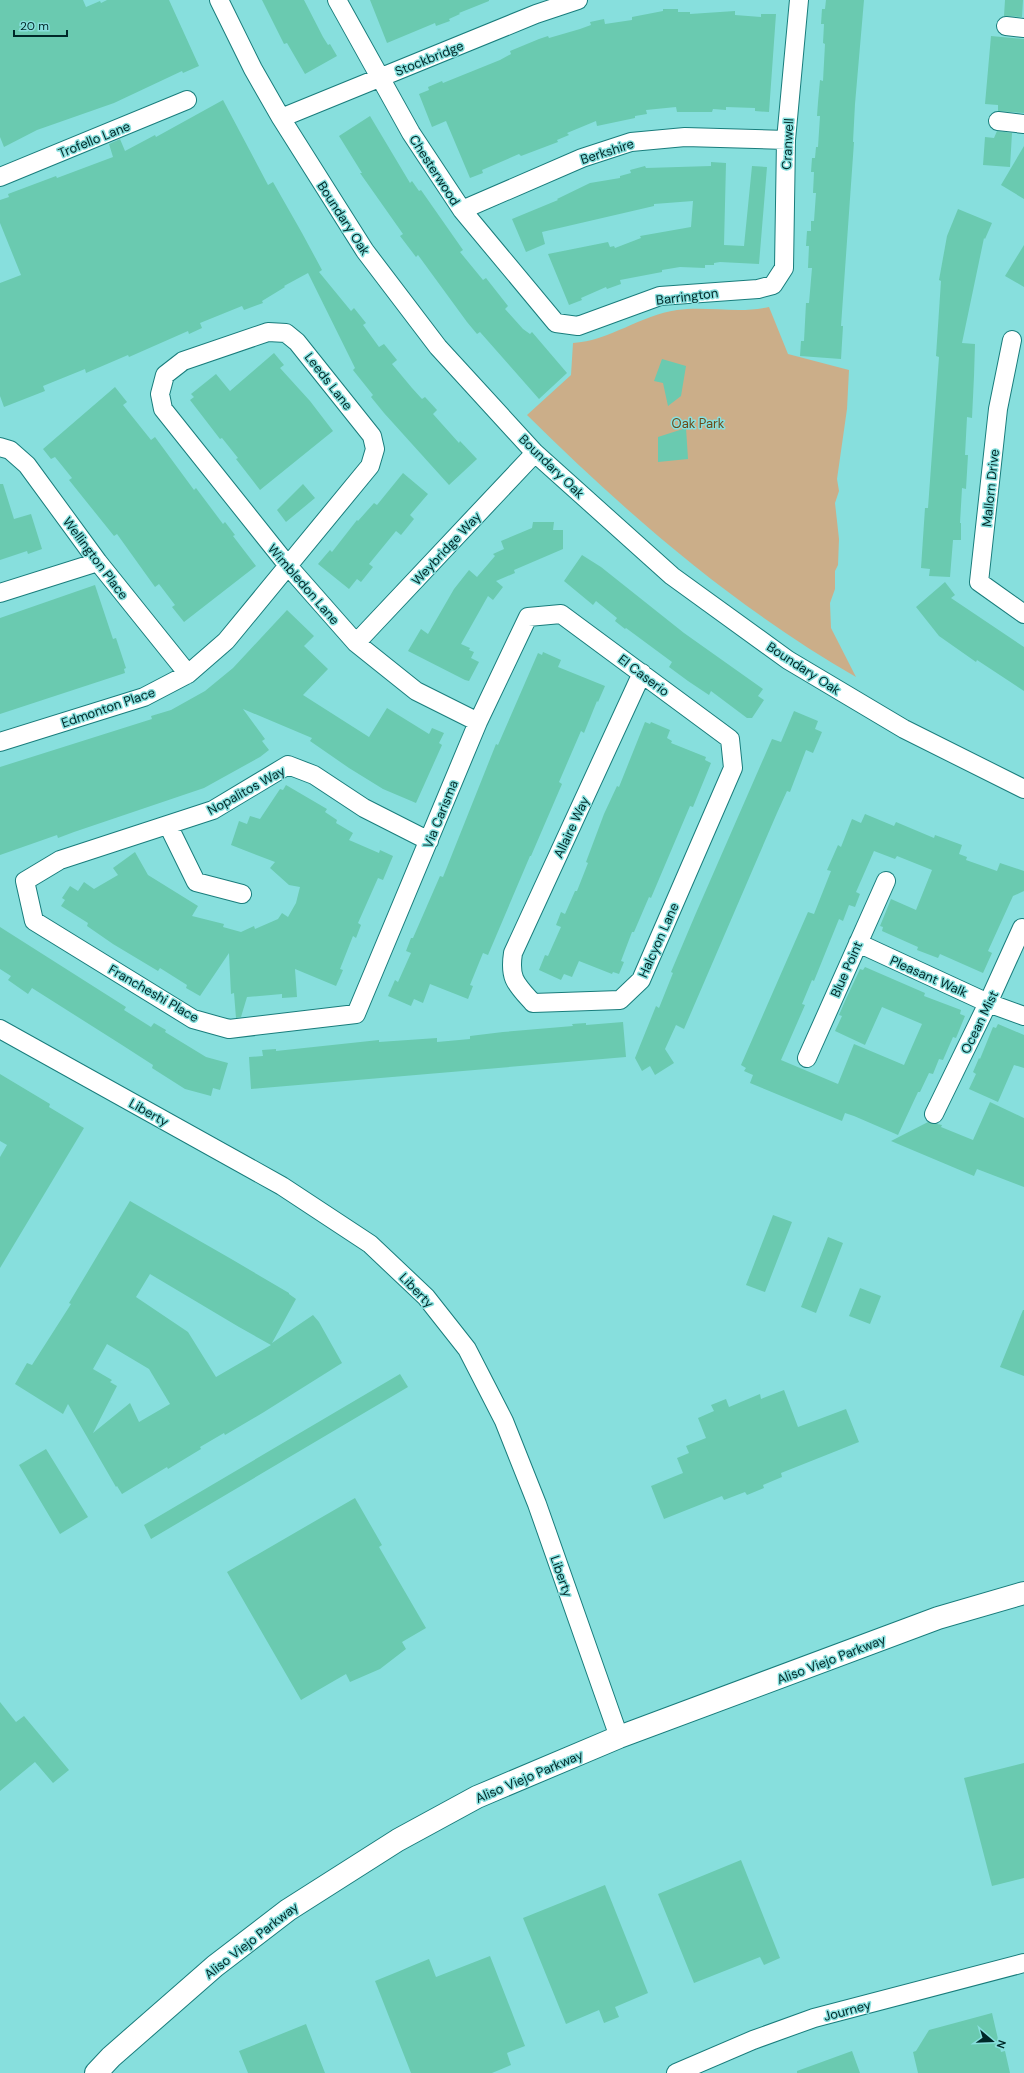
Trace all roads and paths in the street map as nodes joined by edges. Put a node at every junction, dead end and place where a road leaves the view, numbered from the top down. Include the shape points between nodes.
1 (219, 0) edge
2 (337, 0) edge
3 (578, 0) edge
4 (799, 0) edge
5 (1006, 26) dead end
6 (1024, 28) edge
7 (379, 78) junction
8 (187, 100) dead end
9 (281, 118) junction
10 (998, 122) dead end
11 (1024, 124) edge
12 (786, 140) junction
13 (0, 177) edge
14 (462, 210) junction
15 (773, 286) joint
16 (556, 323) joint
17 (1012, 340) dead end
18 (163, 409) joint
19 (0, 447) edge
20 (535, 452) junction
21 (98, 562) junction
22 (288, 567) junction
23 (0, 593) edge
24 (1024, 614) edge
25 (528, 616) joint
26 (356, 643) junction
27 (642, 673) junction
28 (188, 674) junction
29 (478, 722) junction
30 (0, 742) edge
31 (733, 768) joint
32 (1024, 789) edge
33 (168, 825) junction
34 (429, 841) junction
35 (886, 881) dead end
36 (242, 894) dead end
37 (34, 921) joint
38 (1022, 928) dead end
39 (858, 943) junction
40 (514, 982) joint
41 (988, 1003) junction
42 (356, 1014) joint
43 (1024, 1016) edge
44 (0, 1029) edge
45 (807, 1058) dead end
46 (934, 1114) dead end
47 (1024, 1593) edge
48 (619, 1737) junction
49 (1024, 1962) edge
50 (96, 2073) edge
51 (676, 2073) edge

1 - 9 street, Boundary Oak
2 - 7 street, Chesterwood
3 - 7 street, Stockbridge via 536,14
4 - 12 street, Cranwell
5 - 6 street
7 - 9 street, Stockbridge
7 - 14 street, Chesterwood via 411,133
8 - 13 street, Trofello Lane
9 - 20 street, Boundary Oak via 365,251 438,347
10 - 11 street
12 - 14 street, Berkshire via 685,137 631,142 582,158
12 - 15 street, Cranwell via 784,268
14 - 16 street, Chesterwood
15 - 16 street, Barrington via 660,296 578,326
17 - 24 street, Mallorn Drive via 998,409 979,582
18 - 22 street, Wimbledon Lane
18 - 22 street, Leeds Lane via 160,394 165,375 183,361 268,332 286,333 302,347 372,436 375,449 370,466
19 - 21 street, Wellington Place via 10,450 27,465
20 - 26 street, Weybridge Way
20 - 32 street, Boundary Oak via 672,576 788,660 904,729
21 - 23 street
21 - 28 street, Wellington Place
22 - 26 street, Wimbledon Lane
22 - 28 street, Edmonton Place via 226,641
25 - 27 street, El Caserio via 561,614
25 - 29 street, Via Carisma
26 - 29 street, Wimbledon Lane via 416,691
27 - 31 street, El Caserio via 730,739
27 - 40 street, Allaire Way via 513,953 511,968
28 - 30 street, Edmonton Place via 144,697
29 - 34 street, Via Carisma
31 - 40 street, Halcyon Lane via 641,980 620,1000 533,1003
33 - 34 street, Nopalitos Way via 213,810 288,765 314,774 364,808
33 - 36 street via 196,882
33 - 37 street, Nopalitos Way via 60,860 25,881
34 - 42 street, Via Carisma
35 - 39 street, Blue Point
37 - 42 street, Francheshi Place via 193,1019 229,1029
38 - 41 street, Ocean Mist
39 - 41 street, Pleasant Walk
39 - 45 street, Blue Point
41 - 43 street, Pleasant Walk
41 - 46 street, Ocean Mist
44 - 48 street, Liberty via 282,1186 370,1244 426,1297 467,1349 504,1421 539,1510
47 - 48 main road, Aliso Viejo Parkway via 938,1618
48 - 50 main road, Aliso Viejo Parkway via 477,1797 398,1840 288,1910 215,1966
49 - 51 street, Journey via 814,2018 753,2040

